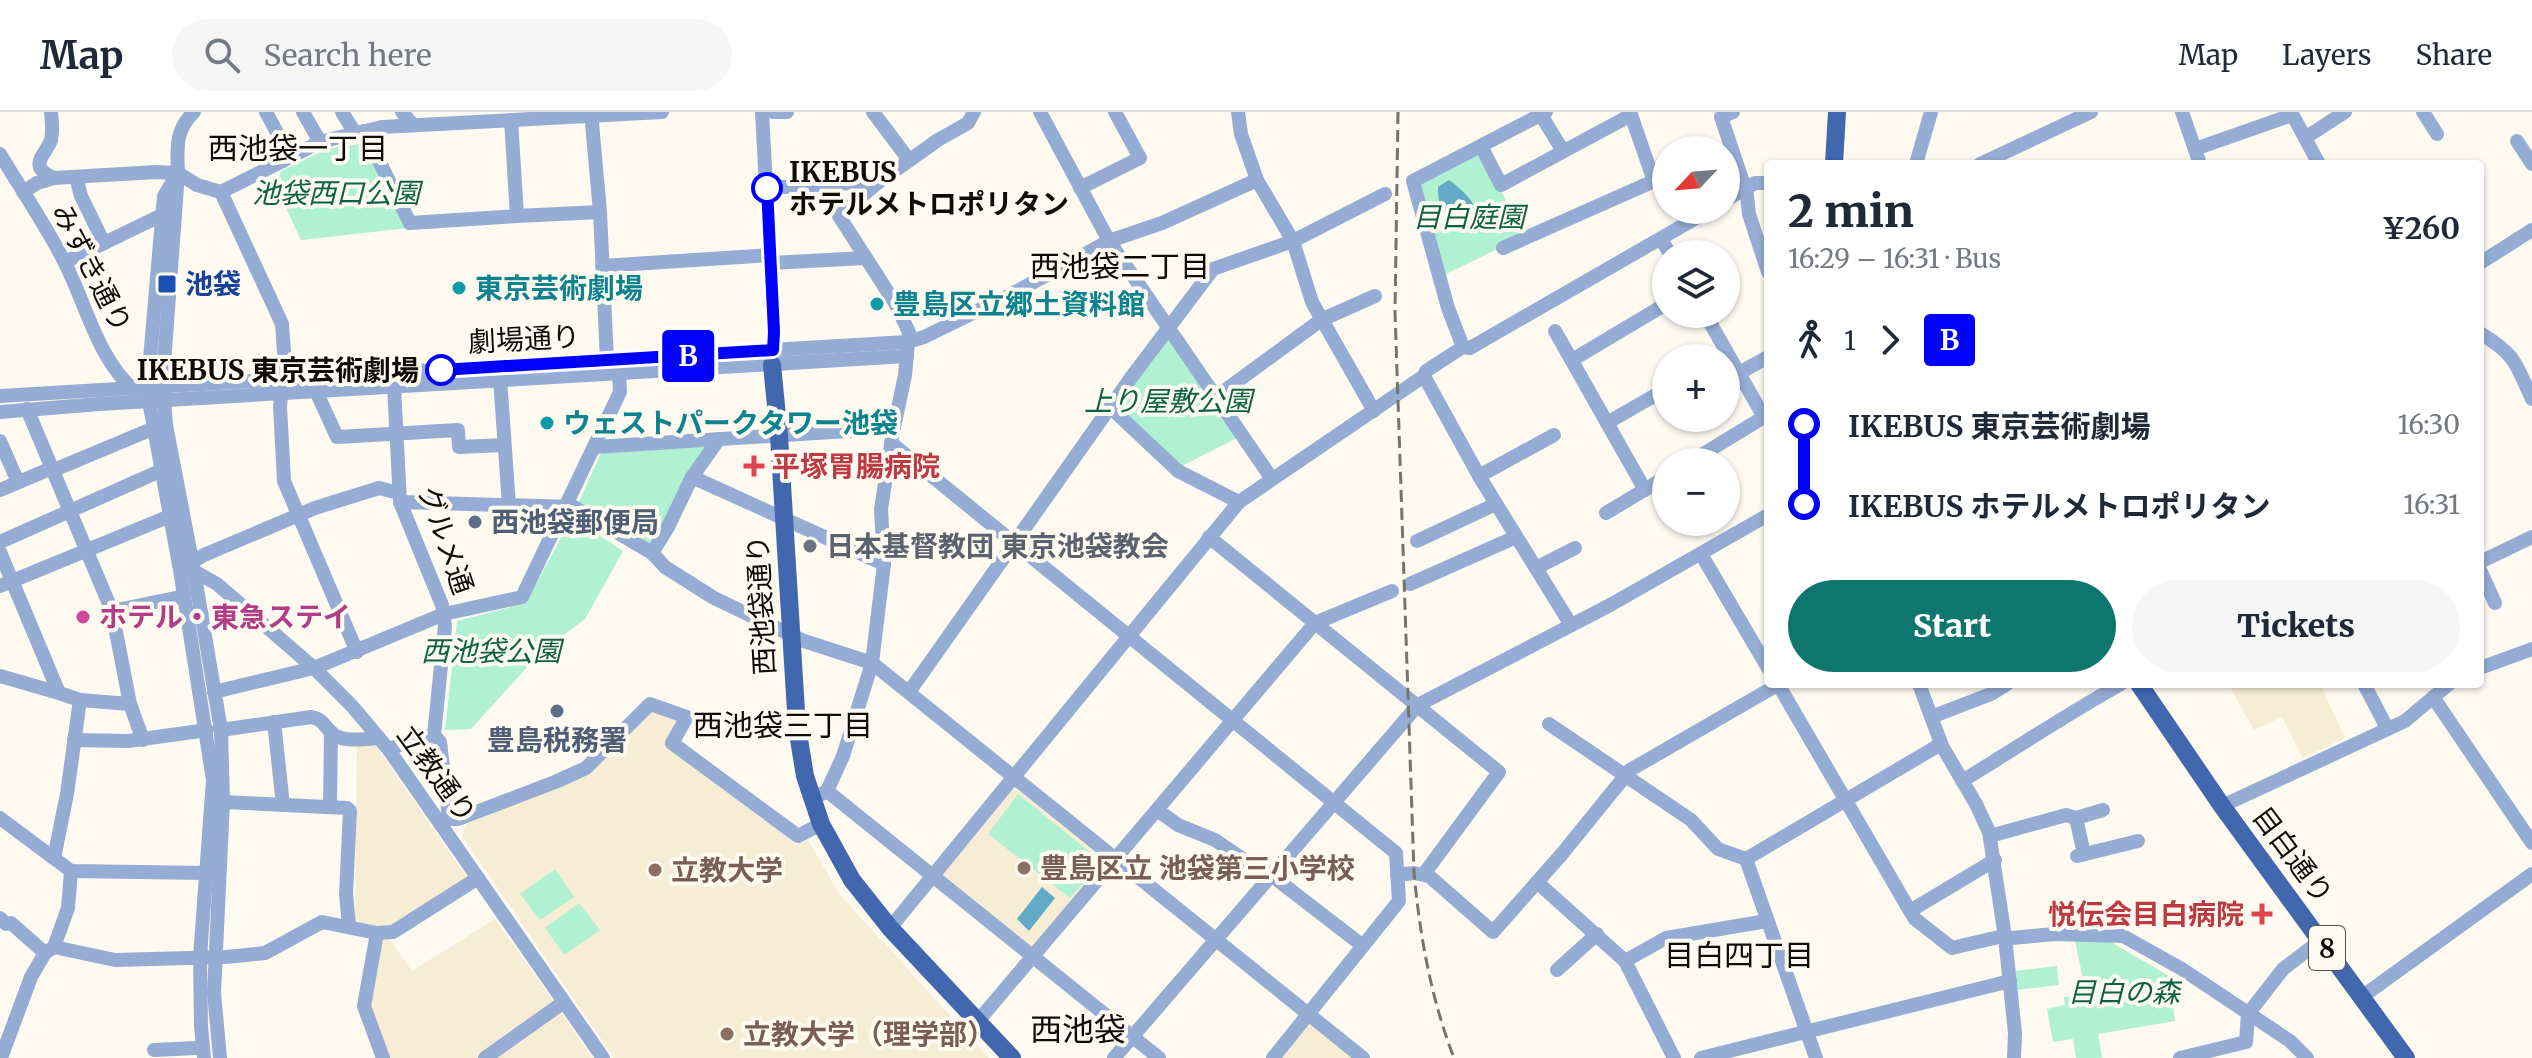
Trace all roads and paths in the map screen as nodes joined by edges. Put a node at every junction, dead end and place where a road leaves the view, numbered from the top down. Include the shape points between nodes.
1 (51, 112) edge
2 (194, 112) edge
3 (266, 112) edge
4 (303, 112) edge
5 (342, 112) edge
6 (402, 112) edge
7 (662, 112) edge
8 (762, 112) edge
9 (773, 112) edge
10 (787, 112) edge
11 (873, 112) edge
12 (974, 112) edge
13 (1040, 112) edge
14 (1115, 112) edge
15 (1238, 112) edge
16 (1733, 112) edge
17 (1837, 112) edge
18 (1931, 112) edge
19 (2091, 112) edge
20 (2182, 112) edge
21 (2345, 112) edge
22 (2423, 112) edge
23 (591, 113) edge
24 (1631, 113) edge
25 (2291, 113) edge
26 (1544, 114) edge
27 (511, 120) junction
28 (413, 125) junction
29 (359, 132) junction
30 (2437, 134) dead end
31 (2305, 138) junction
32 (2517, 141) dead end
33 (320, 142) junction
34 (1481, 146) junction
35 (2195, 149) junction
36 (1563, 151) junction
37 (0, 154) edge
38 (290, 157) junction
39 (909, 160) junction
40 (1834, 160) edge
41 (1917, 160) edge
42 (1989, 160) edge
43 (2199, 160) edge
44 (2317, 160) edge
45 (2532, 164) edge
46 (178, 173) junction
47 (76, 177) junction
48 (54, 178) junction
49 (1257, 180) junction
50 (1764, 183) edge
51 (876, 184) junction
52 (1746, 187) junction
53 (767, 188) junction
54 (1080, 188) junction
55 (1740, 191) edge
56 (23, 192) junction
57 (221, 192) junction
58 (1385, 194) dead end
59 (600, 212) junction
60 (162, 215) junction
61 (517, 216) junction
62 (1681, 224) edge
63 (2532, 230) edge
64 (1661, 239) joint
65 (1109, 241) junction
66 (1293, 241) junction
67 (104, 243) junction
68 (1503, 248) dead end
69 (865, 258) junction
70 (771, 259) junction
71 (1764, 260) edge
72 (2484, 260) edge
73 (65, 262) junction
74 (602, 266) junction
75 (1375, 296) dead end
76 (1652, 312) edge
77 (1321, 320) junction
78 (1168, 327) junction
79 (1555, 331) dead end
80 (2484, 337) edge
81 (1463, 347) junction
82 (907, 349) junction
83 (772, 357) junction
84 (1764, 359) edge
85 (1572, 360) junction
86 (607, 361) junction
87 (1740, 372) edge
88 (619, 373) junction
89 (1740, 375) edge
90 (1424, 376) junction
91 (500, 379) junction
92 (282, 386) junction
93 (394, 386) junction
94 (132, 388) junction
95 (316, 391) junction
96 (156, 394) junction
97 (0, 396) edge
98 (1216, 397) junction
99 (1652, 397) edge
100 (2532, 399) edge
101 (1111, 408) junction
102 (27, 409) junction
103 (1374, 411) junction
104 (0, 412) edge
105 (1607, 423) junction
106 (152, 429) junction
107 (1739, 432) edge
108 (1740, 432) edge
109 (397, 433) junction
110 (1554, 435) dead end
111 (779, 436) junction
112 (892, 437) junction
113 (719, 439) junction
114 (0, 441) edge
115 (504, 445) junction
116 (595, 447) junction
117 (1713, 448) edge
118 (53, 469) junction
119 (160, 471) junction
120 (1479, 476) junction
121 (692, 477) junction
122 (1272, 479) junction
123 (18, 482) junction
124 (1652, 486) edge
125 (0, 490) edge
126 (1645, 490) junction
127 (399, 498) junction
128 (1239, 502) junction
129 (1496, 504) junction
130 (509, 505) junction
131 (567, 507) junction
132 (72, 512) junction
133 (1606, 513) dead end
134 (298, 514) junction
135 (170, 516) junction
136 (1764, 517) edge
137 (785, 519) junction
138 (1209, 537) junction
139 (1516, 537) junction
140 (2532, 537) edge
141 (1417, 541) dead end
142 (0, 542) edge
143 (1014, 543) junction
144 (1575, 548) dead end
145 (0, 552) edge
146 (87, 552) junction
147 (652, 553) junction
148 (1701, 554) junction
149 (2484, 560) edge
150 (884, 564) junction
151 (189, 567) junction
152 (1536, 568) junction
153 (2484, 579) edge
154 (6, 584) edge
155 (1410, 584) dead end
156 (1392, 591) dead end
157 (185, 596) junction
158 (2495, 603) dead end
159 (112, 611) junction
160 (444, 614) junction
161 (1315, 623) junction
162 (1571, 625) junction
163 (791, 635) junction
164 (1129, 635) junction
165 (2532, 649) edge
166 (357, 652) junction
167 (1764, 661) edge
168 (872, 663) junction
169 (2484, 666) edge
170 (314, 668) junction
171 (0, 676) edge
172 (1771, 688) edge
173 (1780, 688) edge
174 (1920, 688) edge
175 (2001, 688) edge
176 (2114, 688) edge
177 (2142, 688) edge
178 (2366, 688) edge
179 (2442, 688) edge
180 (214, 692) junction
181 (909, 692) junction
182 (59, 693) junction
183 (80, 700) junction
184 (130, 704) junction
185 (1418, 705) junction
186 (1931, 717) junction
187 (1234, 720) junction
188 (274, 722) junction
189 (1549, 724) dead end
190 (2387, 728) junction
191 (214, 730) junction
192 (331, 732) junction
193 (434, 735) junction
194 (379, 738) junction
195 (74, 740) junction
196 (143, 740) junction
197 (1941, 744) junction
198 (389, 750) junction
199 (1625, 774) junction
200 (1013, 777) junction
201 (1962, 781) junction
202 (819, 795) junction
203 (1845, 800) junction
204 (1334, 801) junction
205 (223, 802) junction
206 (283, 805) junction
207 (2222, 806) junction
208 (330, 807) junction
209 (1157, 810) junction
210 (2103, 810) dead end
211 (0, 818) edge
212 (2076, 818) junction
213 (445, 821) junction
214 (821, 824) junction
215 (1990, 836) junction
216 (2138, 841) dead end
217 (2532, 843) edge
218 (54, 858) junction
219 (1746, 859) junction
220 (1116, 860) junction
221 (1995, 860) junction
222 (71, 871) junction
223 (206, 873) junction
224 (1424, 874) junction
225 (2532, 874) edge
226 (1397, 875) junction
227 (932, 876) junction
228 (1270, 876) junction
229 (478, 878) junction
230 (1537, 882) junction
231 (1910, 911) junction
232 (0, 918) edge
233 (1767, 921) junction
234 (349, 926) junction
235 (890, 928) junction
236 (377, 933) junction
237 (1597, 934) junction
238 (2005, 937) junction
239 (1215, 940) junction
240 (2321, 940) junction
241 (1363, 946) junction
242 (50, 950) junction
243 (200, 957) junction
244 (216, 957) junction
245 (1033, 957) junction
246 (1625, 961) junction
247 (1557, 970) dead end
248 (2010, 981) junction
249 (2363, 996) junction
250 (564, 1002) junction
251 (2248, 1014) junction
252 (1308, 1015) junction
253 (978, 1021) junction
254 (1807, 1031) junction
255 (1133, 1036) junction
256 (2246, 1042) junction
257 (154, 1050) dead end
258 (200, 1053) edge
259 (1, 1058) edge
260 (220, 1058) edge
261 (383, 1058) edge
262 (485, 1058) edge
263 (603, 1058) edge
264 (1012, 1058) edge
265 (1114, 1058) edge
266 (1159, 1058) edge
267 (1273, 1058) edge
268 (1363, 1058) edge
269 (1674, 1058) edge
270 (1701, 1058) edge
271 (1816, 1058) edge
272 (2014, 1058) edge
273 (2180, 1058) edge
274 (2247, 1058) edge
275 (2307, 1058) edge
276 (2406, 1058) edge

1 - 48 street via 52,137 40,162
2 - 46 street via 178,135
3 - 38 street
4 - 33 street
5 - 29 street
6 - 28 street
7 - 23 street
8 - 53 street
9 - 10 street
11 - 39 street
12 - 39 street via 968,123
13 - 54 street
14 - 54 street via 1140,158
15 - 49 street
16 - 52 street via 1721,117
17 - 40 main road
18 - 41 street
19 - 42 street
20 - 35 street
21 - 31 street
22 - 30 street
23 - 27 street
23 - 59 street
24 - 36 street
24 - 68 street via 1654,181
25 - 31 street
25 - 35 street
26 - 34 street
26 - 36 street
27 - 28 street
27 - 61 street
28 - 29 street
29 - 33 street
29 - 61 street via 410,223
31 - 44 street
32 - 45 street
33 - 38 street
34 - 36 street via 1501,185
34 - 81 street via 1413,181
35 - 43 street
37 - 56 street, みずき通り
38 - 57 street
39 - 51 street
46 - 47 street, みずき通り
46 - 57 street
46 - 60 street via 164,196
46 - 96 street
47 - 48 street, みずき通り
47 - 67 street
48 - 56 street, みずき通り
49 - 65 street, 劇場通り
49 - 66 street
50 - 52 street
51 - 53 street
51 - 69 street via 839,216
52 - 55 street
52 - 71 street
53 - 70 street
54 - 65 street
56 - 73 street, みずき通り
57 - 92 street via 280,316
58 - 66 street
59 - 61 street
59 - 74 street
60 - 67 street
60 - 96 street
62 - 64 street
63 - 72 street
64 - 81 street via 1470,348
65 - 78 street
65 - 82 street, 劇場通り
66 - 77 street
66 - 78 street via 1213,269
67 - 73 street
69 - 70 street
69 - 82 street via 908,326
70 - 74 street
70 - 83 street
73 - 94 street, みずき通り via 100,341
74 - 86 street
75 - 77 street
76 - 85 street
77 - 98 street
77 - 103 street
78 - 98 street
78 - 101 street
79 - 85 street
80 - 100 street via 2512,356
81 - 90 street
82 - 83 street, 劇場通り
82 - 112 street
83 - 86 street, 劇場通り
83 - 88 street, 劇場通り
83 - 111 main road, 西池袋通り
84 - 87 street
85 - 105 street
86 - 88 street
86 - 92 street, 劇場通り
88 - 91 street, 劇場通り
88 - 116 street via 620,392
89 - 108 street via 1764,417
90 - 103 street
90 - 120 street
91 - 93 street, 劇場通り
91 - 115 street
92 - 95 street, 劇場通り
92 - 96 street, 劇場通り
92 - 134 street via 284,481
93 - 95 street, 劇場通り
93 - 109 street, グルメ通
94 - 96 street, みずき通り
94 - 97 street
95 - 109 street via 337,437
96 - 102 street, 劇場通り
96 - 106 street
96 - 151 street via 166,425
98 - 122 street
99 - 105 street
101 - 128 street via 1178,471
101 - 143 street
102 - 104 street, 劇場通り
102 - 118 street
103 - 122 street
105 - 126 street
106 - 118 street
106 - 119 street
107 - 117 street
109 - 115 street via 458,430 459,447
109 - 127 street, グルメ通
110 - 120 street
111 - 112 street via 879,429
111 - 113 street
111 - 137 main road, 西池袋通り
112 - 143 street
112 - 150 street via 881,509
113 - 116 street
113 - 121 street
114 - 123 street
115 - 130 street
116 - 131 street
118 - 123 street
118 - 132 street
119 - 132 street
119 - 135 street
120 - 129 street
121 - 137 street
121 - 147 street
122 - 128 street
123 - 125 street
124 - 126 street
126 - 133 street
127 - 130 street
127 - 134 street via 379,488
127 - 160 street, グルメ通
128 - 138 street
129 - 139 street
129 - 141 street
130 - 131 street
131 - 147 street
131 - 160 street via 522,597
132 - 142 street
132 - 146 street
134 - 151 street
134 - 166 street
135 - 146 street
135 - 151 street
136 - 148 street
137 - 150 street
137 - 163 main road, 西池袋通り
138 - 161 street
138 - 164 street
139 - 152 street
139 - 155 street
140 - 149 street
143 - 164 street
143 - 181 street
144 - 152 street
145 - 154 street
146 - 154 street
146 - 159 street
147 - 163 street via 704,593
148 - 162 street
148 - 167 street
150 - 168 street
151 - 157 street
151 - 170 street, 立教通り via 217,584
151 - 180 street
152 - 162 street
153 - 158 street
154 - 182 street
156 - 161 street
157 - 159 street
157 - 191 street
159 - 184 street
160 - 166 street
160 - 193 street
161 - 185 street
161 - 187 street
162 - 185 street
163 - 168 street
163 - 202 main road, 西池袋通り via 798,739
164 - 187 street
164 - 200 street
165 - 169 street
166 - 170 street
168 - 181 street
168 - 202 street via 843,756
170 - 180 street
170 - 194 street, 立教通り
171 - 182 street
172 - 199 street
173 - 203 street
174 - 186 street
175 - 186 street
176 - 201 street
177 - 207 main road, 目白通り / 8
178 - 190 street
179 - 190 street via 2405,721
179 - 217 street
180 - 191 street
181 - 200 street
182 - 183 street
183 - 184 street
183 - 195 street
184 - 196 street
185 - 204 street
185 - 224 street via 1500,773
186 - 197 street
187 - 204 street
187 - 209 street
188 - 191 street
188 - 192 street via 318,718
188 - 206 street
189 - 199 street
190 - 207 street
191 - 196 street
191 - 205 street
191 - 223 street
192 - 194 street via 338,737
192 - 208 street
193 - 198 street
193 - 213 street via 440,742
194 - 198 street, 立教通り
195 - 196 street
195 - 218 street
197 - 201 street
197 - 203 street
198 - 213 street, 立教通り
199 - 219 street via 1691,820 1718,849
199 - 230 street
200 - 220 street
200 - 227 street
201 - 215 street
202 - 214 main road, 西池袋通り
202 - 227 street
203 - 219 street
203 - 231 street
204 - 226 street via 1396,853
204 - 228 street
205 - 206 street
205 - 244 street
206 - 208 street
207 - 240 main road, 目白通り / 8
208 - 234 street via 350,811
209 - 220 street
209 - 228 street
210 - 212 street
211 - 218 street
212 - 215 street via 2066,815
212 - 216 street via 2080,855
213 - 214 street via 586,768 650,704 687,717 672,743 798,836
213 - 229 street, 立教通り
214 - 235 main road, 西池袋通り via 852,880
215 - 221 street
218 - 222 street
219 - 233 street
220 - 239 street
220 - 245 street
221 - 231 street
221 - 238 street
222 - 223 street
222 - 242 street via 68,908
223 - 243 street
224 - 226 street
224 - 230 street via 1493,932
225 - 249 street
226 - 241 street via 1399,901
227 - 235 street
227 - 245 street
228 - 239 street
228 - 241 street
229 - 236 street via 397,930
229 - 250 street, 立教通り
230 - 237 street
231 - 238 street via 1952,948
232 - 242 street
233 - 246 street via 1666,938
233 - 254 street
234 - 236 street
234 - 244 street via 322,922 265,953
235 - 253 main road, 西池袋通り
236 - 261 street via 364,1006
237 - 246 street
237 - 247 street
238 - 248 street
238 - 251 street via 2123,936
239 - 252 street
239 - 255 street
240 - 249 main road, 目白通り / 8
240 - 251 street via 2283,969
241 - 252 street
242 - 243 street via 115,960
242 - 259 street via 31,977
243 - 244 street
243 - 258 street
244 - 260 street
245 - 253 street
245 - 255 street
246 - 269 street
248 - 254 street
248 - 272 street
249 - 276 main road, 目白通り / 8
250 - 262 street
250 - 263 street, 立教通り
251 - 256 street
251 - 275 street
252 - 267 street
252 - 268 street
253 - 264 main road, 西池袋通り
254 - 270 street
254 - 271 street
255 - 265 street
255 - 266 street
256 - 273 street
256 - 274 street
257 - 258 street

